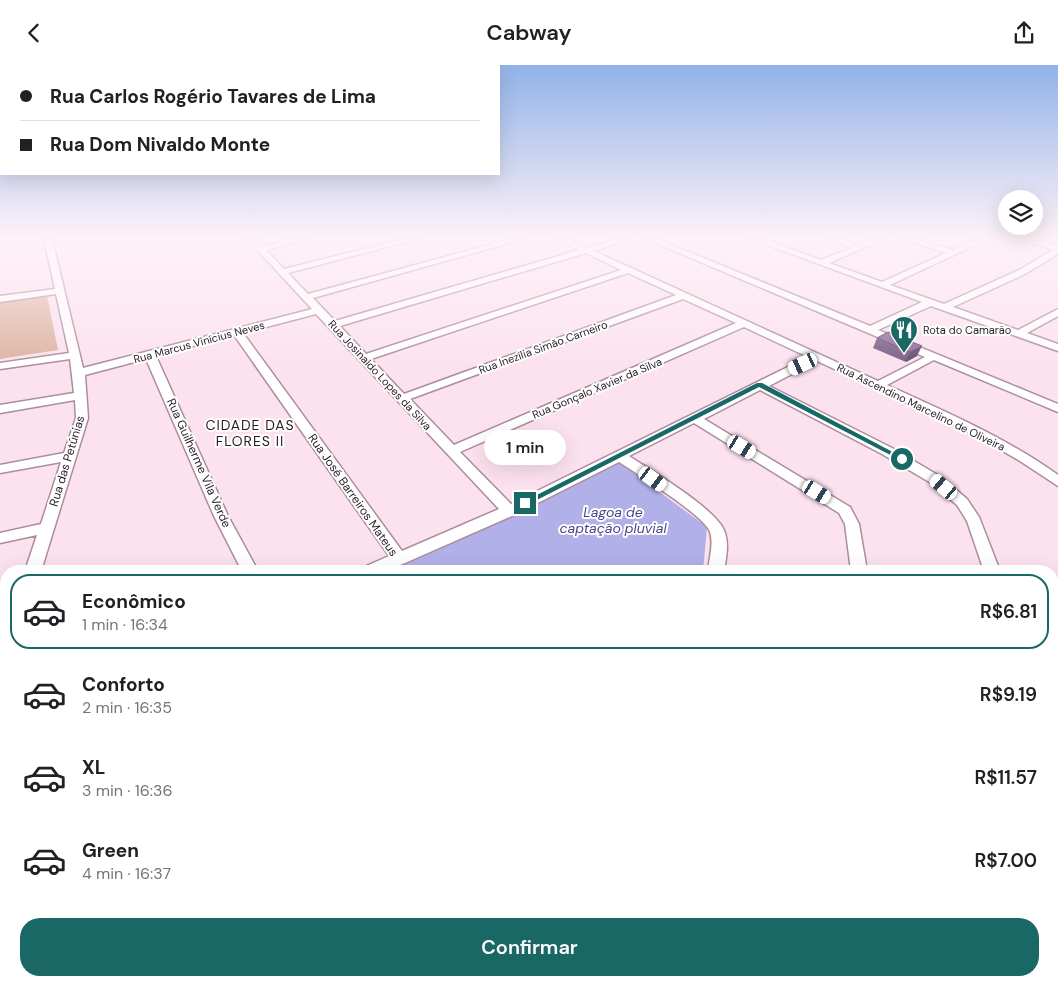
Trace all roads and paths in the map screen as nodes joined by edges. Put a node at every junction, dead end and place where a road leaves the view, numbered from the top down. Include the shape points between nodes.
1 (58, 282) edge
2 (291, 282) edge
3 (362, 282) edge
4 (478, 282) edge
5 (597, 282) edge
6 (653, 282) edge
7 (754, 282) edge
8 (774, 282) edge
9 (874, 282) edge
10 (889, 282) edge
11 (1000, 282) edge
12 (882, 285) junction
13 (60, 291) junction
14 (683, 296) junction
15 (307, 297) junction
16 (0, 299) edge
17 (931, 302) junction
18 (946, 307) junction
19 (319, 310) junction
20 (1057, 313) edge
21 (743, 324) junction
22 (333, 325) junction
23 (880, 325) junction
24 (870, 330) junction
25 (237, 332) junction
26 (1018, 334) junction
27 (1058, 348) edge
28 (74, 355) junction
29 (150, 355) junction
30 (934, 355) junction
31 (817, 357) junction
32 (366, 358) junction
33 (0, 366) edge
34 (79, 373) junction
35 (760, 385) junction
36 (879, 385) junction
37 (82, 395) junction
38 (403, 398) junction
39 (1058, 398) edge
40 (1058, 407) edge
41 (0, 409) edge
42 (694, 418) junction
43 (452, 451) junction
44 (70, 456) junction
45 (619, 456) junction
46 (0, 469) edge
47 (1058, 482) edge
48 (509, 511) junction
49 (47, 528) junction
50 (0, 538) edge
51 (398, 559) junction
52 (35, 565) edge
53 (247, 565) edge
54 (384, 565) edge
55 (716, 565) edge
56 (858, 565) edge
57 (990, 565) edge

1 - 13 street, Rua das Petúnias
2 - 15 street, Rua Josinaldo Lopes da Silva
3 - 15 street
4 - 22 street
5 - 32 street
6 - 14 street, Rua Ascendino Marcelino de Oliveira
7 - 24 street
8 - 23 street
9 - 12 street
10 - 12 street
11 - 18 street
12 - 17 street
13 - 16 street
13 - 28 street, Rua das Petúnias
14 - 21 street, Rua Ascendino Marcelino de Oliveira
14 - 38 street, Rua Inezília Simão Carneiro
15 - 19 street, Rua Josinaldo Lopes da Silva
17 - 18 street
17 - 23 street
18 - 26 street
19 - 22 street, Rua Josinaldo Lopes da Silva
19 - 25 street, Rua Marcus Vinícius Neves
20 - 26 street
21 - 31 street, Rua Ascendino Marcelino de Oliveira
21 - 43 street, Rua Gonçalo Xavier da Silva
22 - 32 street, Rua Josinaldo Lopes da Silva
23 - 24 street
23 - 39 street
24 - 30 street
25 - 29 street, Rua Marcus Vinícius Neves
25 - 51 street, Rua José Barreiros Mateus
26 - 27 street
28 - 33 street
28 - 34 street, Rua das Petúnias
29 - 34 street, Rua Marcus Vinícius Neves
29 - 53 street, Rua Guilherme Vila Verde via 221,515
30 - 36 street
30 - 40 street
31 - 35 street
31 - 36 street, Rua Ascendino Marcelino de Oliveira
32 - 38 street, Rua Josinaldo Lopes da Silva
34 - 37 street, Rua das Petúnias
35 - 42 street
35 - 57 street via 936,480 962,502 974,521
36 - 47 street, Rua Ascendino Marcelino de Oliveira via 999,442
37 - 41 street
37 - 44 street, Rua das Petúnias via 82,418
38 - 43 street, Rua Josinaldo Lopes da Silva
42 - 45 street
42 - 56 street via 845,510 852,524
43 - 48 street, Rua Josinaldo Lopes da Silva
44 - 46 street
44 - 49 street, Rua das Petúnias
45 - 48 street
45 - 55 street via 716,527
48 - 51 street
49 - 50 street
49 - 52 street, Rua das Petúnias
51 - 54 street

